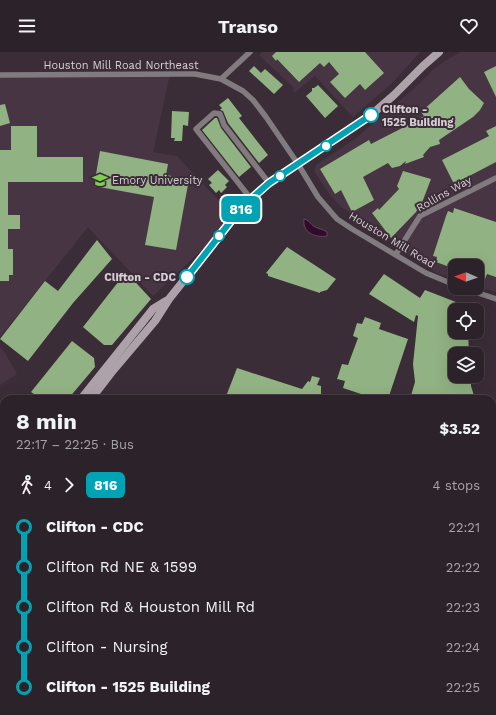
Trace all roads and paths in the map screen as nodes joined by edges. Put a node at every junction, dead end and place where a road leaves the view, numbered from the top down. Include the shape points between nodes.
1 (250, 52) edge
2 (439, 52) edge
3 (0, 75) edge
4 (221, 79) junction
5 (298, 164) junction
6 (496, 178) edge
7 (269, 183) junction
8 (251, 199) junction
9 (396, 254) junction
10 (448, 283) edge
11 (484, 295) edge
12 (169, 299) junction
13 (496, 299) edge
14 (84, 395) edge
15 (94, 395) edge

1 - 4 street
2 - 5 main road via 371,115
3 - 4 street, Houston Mill Road Northeast via 195,74
4 - 5 street, Houston Mill Road Northeast via 253,100
5 - 7 main road
5 - 9 street, Houston Mill Road via 318,197 338,219
6 - 9 street, Rollins Way via 420,216
7 - 8 main road
7 - 8 street via 224,125 220,114 214,113 196,129
8 - 12 main road
9 - 10 street, Houston Mill Road via 426,273
11 - 13 street
12 - 14 main road via 153,309
12 - 15 main road via 155,321

